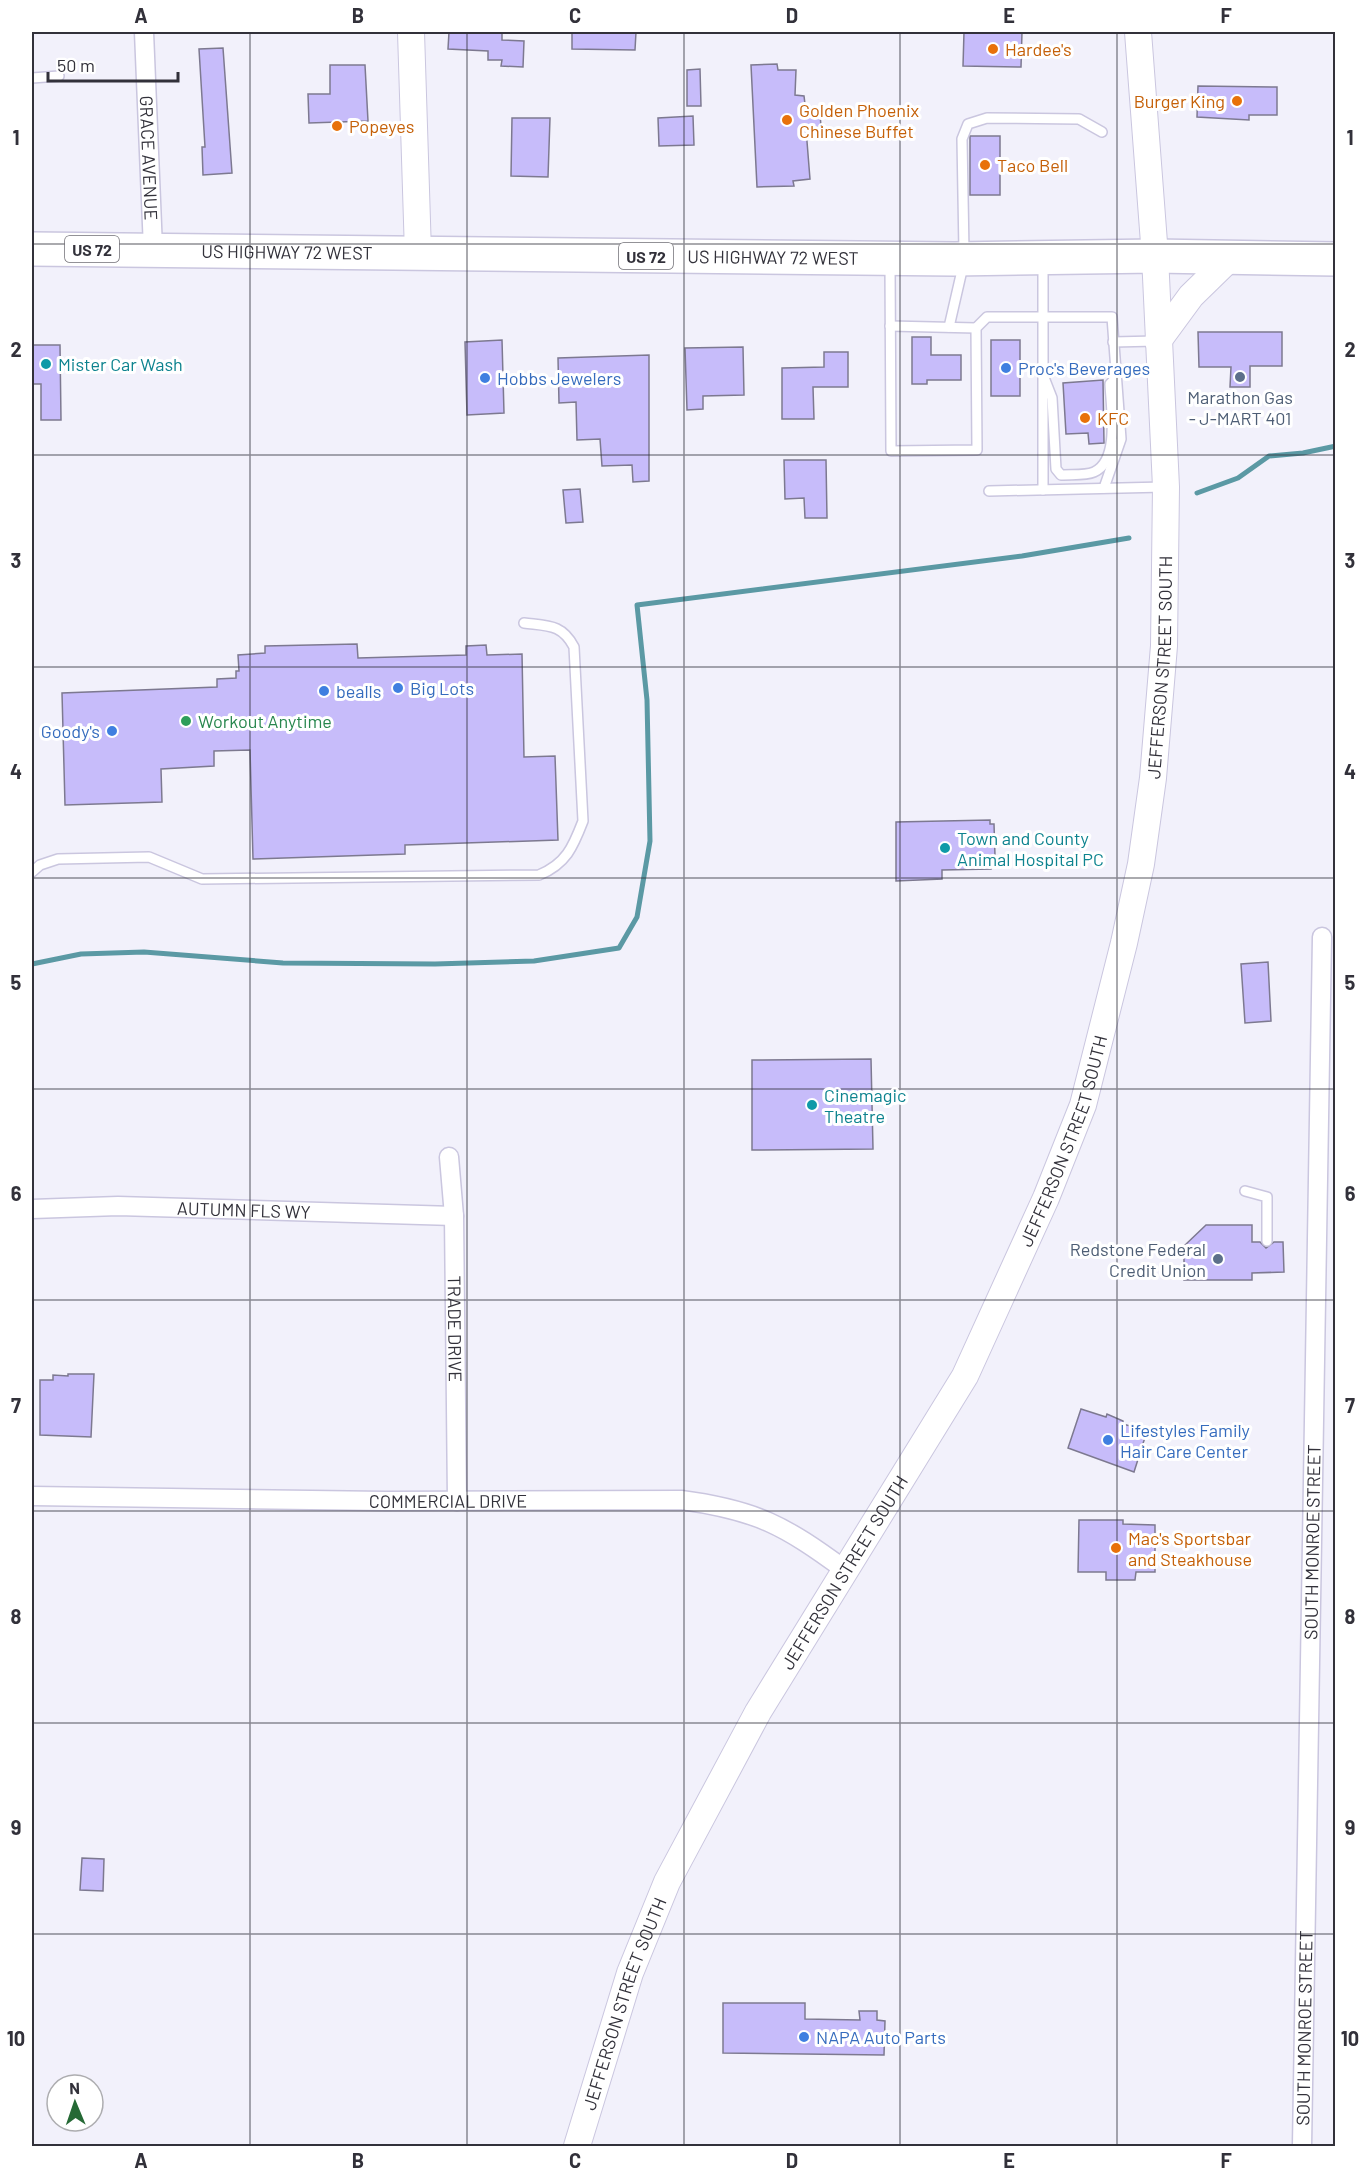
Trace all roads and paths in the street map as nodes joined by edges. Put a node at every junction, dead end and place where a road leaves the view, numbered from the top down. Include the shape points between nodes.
1 (144, 32) edge
2 (411, 32) edge
3 (1138, 32) edge
4 (59, 76) dead end
5 (32, 78) edge
6 (1102, 132) dead end
7 (32, 249) edge
8 (153, 249) junction
9 (418, 253) junction
10 (1155, 256) junction
11 (1043, 257) junction
12 (1231, 257) junction
13 (890, 258) junction
14 (965, 259) junction
15 (1335, 259) edge
16 (1043, 317) junction
17 (890, 326) junction
18 (949, 327) junction
19 (976, 328) junction
20 (1158, 341) junction
21 (1113, 342) junction
22 (1043, 375) junction
23 (1116, 378) junction
24 (1166, 487) junction
25 (1104, 488) junction
26 (1043, 490) junction
27 (989, 491) dead end
28 (524, 623) dead end
29 (32, 872) edge
30 (1322, 937) dead end
31 (449, 1157) dead end
32 (1245, 1191) dead end
33 (32, 1209) edge
34 (454, 1216) junction
35 (1267, 1241) dead end
36 (32, 1496) edge
37 (457, 1501) junction
38 (845, 1570) junction
39 (577, 2146) edge
40 (1302, 2146) edge

1 - 8 street, GRACE AVENUE
2 - 9 street
3 - 10 street, JEFFERSON STREET SOUTH
4 - 5 lane
6 - 14 lane via 1079,119 987,118 968,124 962,139
7 - 8 highway, US HIGHWAY 72 WEST / US 72
8 - 9 highway, US HIGHWAY 72 WEST / US 72
9 - 13 highway, US HIGHWAY 72 WEST / US 72
10 - 11 highway, US HIGHWAY 72 WEST / US 72
10 - 12 highway, US HIGHWAY 72 WEST / US 72
10 - 20 street, JEFFERSON STREET SOUTH
11 - 14 highway, US HIGHWAY 72 WEST / US 72
11 - 16 lane
12 - 15 highway, US HIGHWAY 72 WEST / US 72
12 - 20 street via 1191,296
13 - 14 highway, US HIGHWAY 72 WEST / US 72
13 - 17 lane
14 - 18 lane
16 - 19 lane via 987,316
16 - 21 lane via 1112,317
16 - 22 lane
17 - 18 lane
17 - 19 lane via 891,451 976,450
18 - 19 lane
20 - 21 lane
20 - 24 street, JEFFERSON STREET SOUTH
21 - 23 lane
22 - 23 lane via 1052,398 1056,469 1061,475 1092,473 1102,467 1111,444 1110,384
22 - 26 lane
23 - 25 lane via 1120,439
24 - 25 lane
24 - 38 street, JEFFERSON STREET SOUTH via 1164,646 1153,778 1127,931 1083,1105 1046,1198 965,1376
25 - 26 lane
26 - 27 lane
28 - 29 lane via 567,633 574,647 583,820 574,844 556,868 539,874 202,879 149,857 58,859
30 - 40 street, SOUTH MONROE STREET
31 - 34 street, TRADE DRIVE
32 - 35 lane via 1267,1197
33 - 34 street, AUTUMN FLS WY via 118,1206
34 - 37 street, TRADE DRIVE
36 - 37 street, COMMERCIAL DRIVE
37 - 38 street, COMMERCIAL DRIVE via 681,1500 722,1505 761,1517 797,1535
38 - 39 street, JEFFERSON STREET SOUTH via 758,1712 667,1882 630,1973

